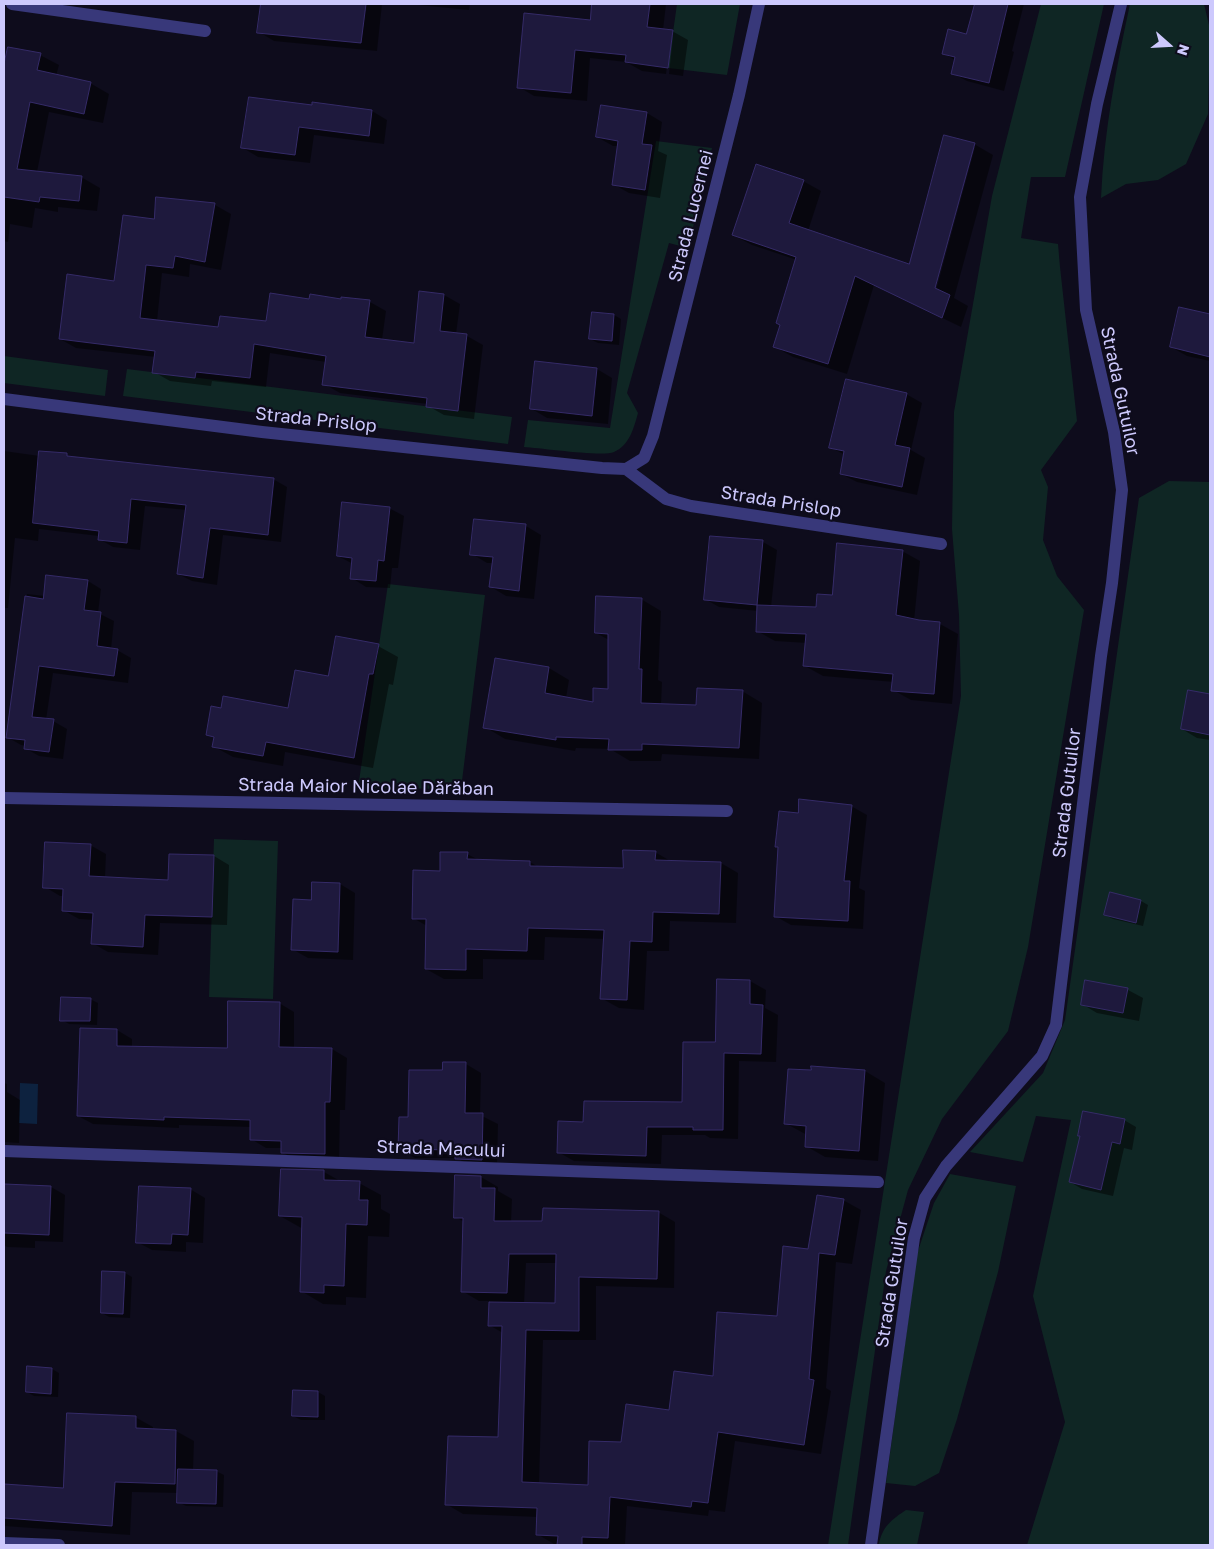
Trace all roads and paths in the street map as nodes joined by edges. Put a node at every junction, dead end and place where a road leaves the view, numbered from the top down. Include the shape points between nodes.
1 (12, 4) edge
2 (758, 4) edge
3 (1121, 4) edge
4 (205, 31) dead end
5 (4, 398) edge
6 (626, 469) junction
7 (941, 544) dead end
8 (4, 798) edge
9 (728, 811) dead end
10 (4, 1151) edge
11 (878, 1182) dead end
12 (4, 1543) edge
13 (59, 1545) edge
14 (871, 1545) edge

1 - 4 street
2 - 6 street, Strada Lucernei via 739,95 653,436 644,458
3 - 14 street, Strada Gutuilor via 1097,104 1080,197 1086,310 1114,432 1122,490 1056,1025 1042,1056 946,1166 925,1198 914,1238
5 - 6 street, Strada Prislop via 262,432
6 - 7 street, Strada Prislop via 666,499 691,506
8 - 9 street, Strada Maior Nicolae Dărăban
10 - 11 street, Strada Macului
12 - 13 street

